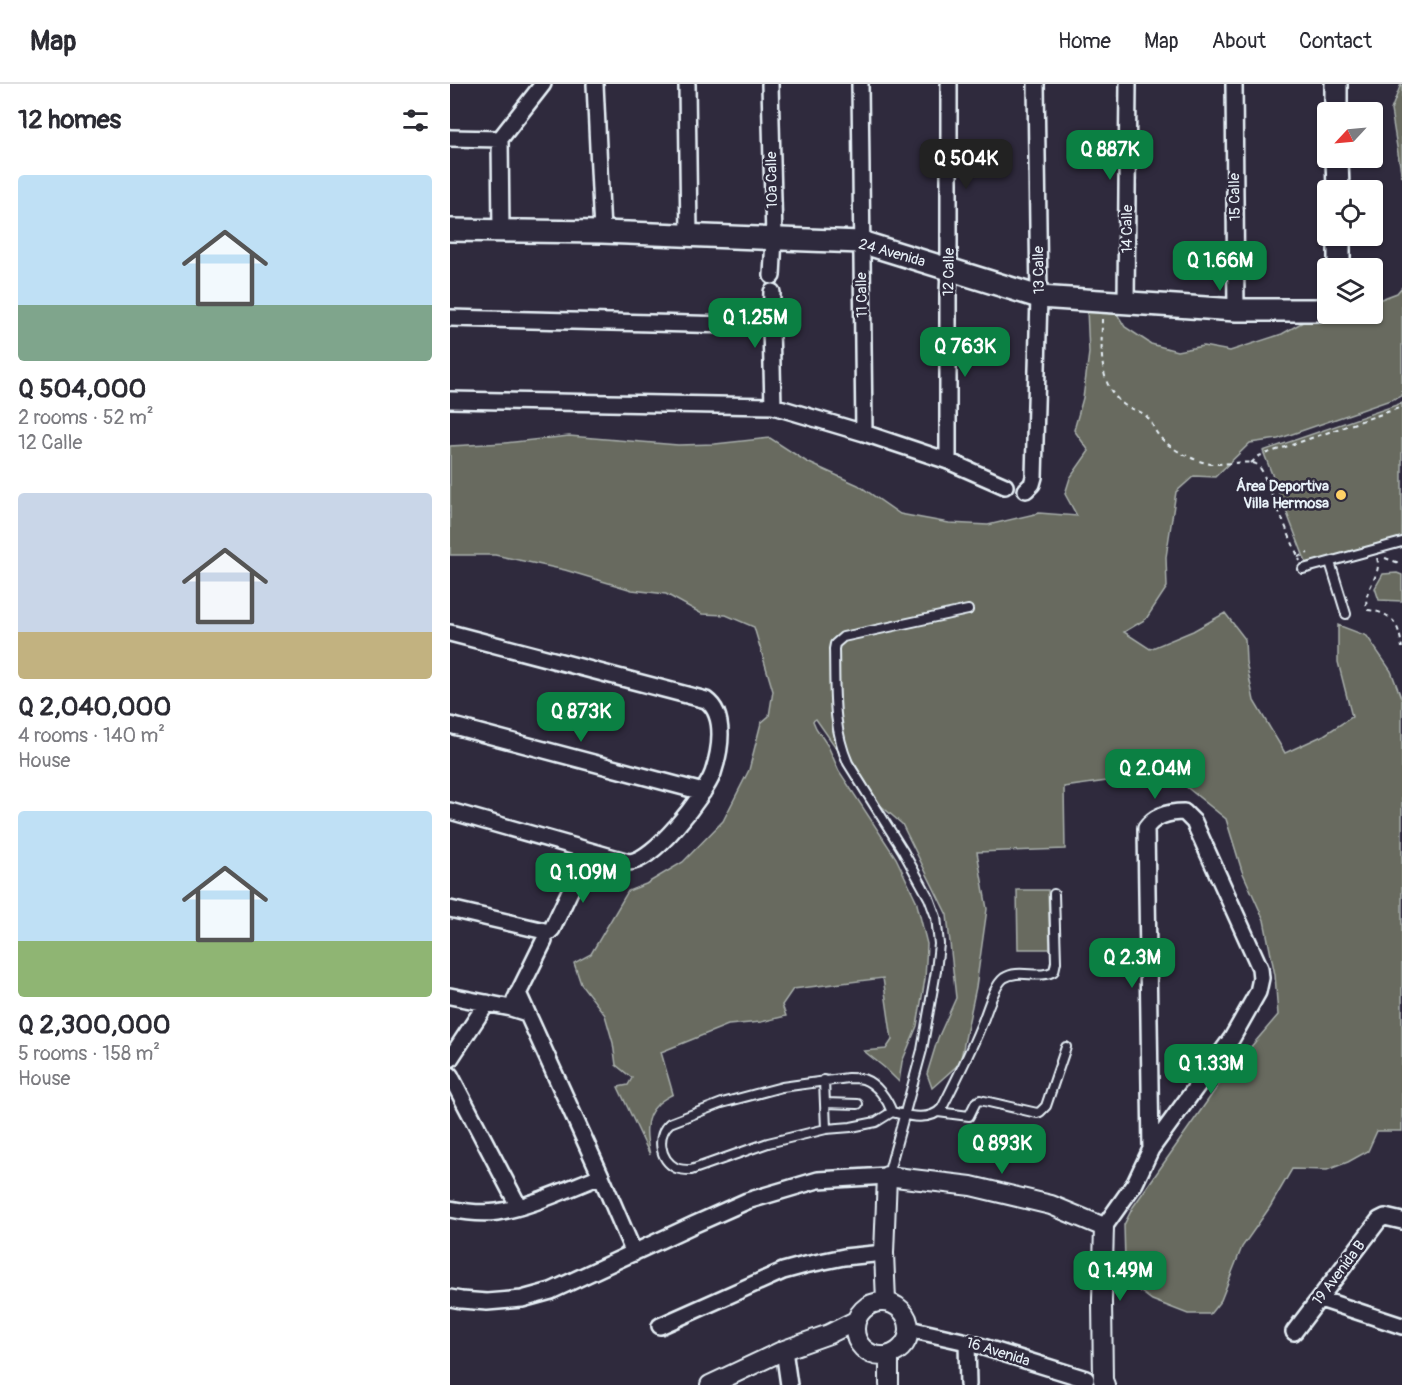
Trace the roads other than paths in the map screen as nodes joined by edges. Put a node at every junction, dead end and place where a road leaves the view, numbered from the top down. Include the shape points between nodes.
1 (543, 84) edge
2 (595, 84) edge
3 (687, 84) edge
4 (770, 84) edge
5 (860, 84) edge
6 (949, 84) edge
7 (1036, 84) edge
8 (1128, 84) edge
9 (1233, 84) edge
10 (1335, 84) edge
11 (1336, 102) edge
12 (450, 138) edge
13 (500, 139) junction
14 (450, 230) edge
15 (501, 231) junction
16 (602, 232) junction
17 (689, 235) junction
18 (774, 238) junction
19 (861, 242) junction
20 (949, 269) junction
21 (1039, 297) junction
22 (1126, 302) junction
23 (1236, 309) junction
24 (1317, 310) edge
25 (450, 318) edge
26 (771, 326) junction
27 (450, 400) edge
28 (773, 406) junction
29 (864, 433) junction
30 (948, 461) junction
31 (1005, 486) dead end
32 (1026, 490) dead end
33 (1402, 542) edge
34 (1330, 562) junction
35 (1303, 569) road end
36 (968, 610) dead end
37 (1346, 614) dead end
38 (450, 633) edge
39 (450, 725) edge
40 (703, 792) junction
41 (450, 811) edge
42 (589, 851) junction
43 (1054, 894) dead end
44 (450, 909) edge
45 (544, 941) dead end
46 (518, 993) junction
47 (450, 996) edge
48 (487, 1003) junction
49 (511, 1008) junction
50 (527, 1014) junction
51 (1066, 1047) dead end
52 (450, 1059) edge
53 (450, 1075) edge
54 (824, 1080) junction
55 (825, 1103) junction
56 (858, 1104) dead end
57 (892, 1112) junction
58 (938, 1112) junction
59 (903, 1115) junction
60 (826, 1129) junction
61 (1151, 1149) junction
62 (601, 1176) junction
63 (887, 1176) junction
64 (519, 1207) junction
65 (450, 1209) edge
66 (1402, 1221) edge
67 (1104, 1227) junction
68 (633, 1253) junction
69 (884, 1253) junction
70 (450, 1298) edge
71 (1320, 1299) junction
72 (886, 1301) junction
73 (660, 1326) dead end
74 (1402, 1326) edge
75 (856, 1328) junction
76 (909, 1329) junction
77 (1294, 1332) dead end
78 (967, 1342) junction
79 (784, 1350) junction
80 (889, 1355) junction
81 (1053, 1368) junction
82 (1086, 1379) dead end
83 (710, 1385) edge
84 (789, 1385) edge
85 (890, 1385) edge
86 (968, 1385) edge
87 (1053, 1385) edge
88 (1105, 1385) edge

1 - 13 street
2 - 16 street
3 - 17 street
4 - 18 street, 10a Calle
5 - 19 street, 11 Calle
6 - 20 street, 12 Calle
7 - 21 street, 13 Calle
8 - 22 street, 14 Calle
9 - 23 street, 15 Calle
10 - 11 main road
12 - 13 street
13 - 15 street
14 - 15 main road, 24 Avenida
15 - 16 main road, 24 Avenida
16 - 17 main road, 24 Avenida
17 - 18 main road, 24 Avenida
18 - 19 main road, 24 Avenida
18 - 26 street, 10a Calle
19 - 20 main road, 24 Avenida
19 - 29 street, 11 Calle
20 - 21 main road, 24 Avenida
20 - 30 street, 12 Calle
21 - 22 main road, 24 Avenida
21 - 32 street, 13 Calle via 1034,477
22 - 23 main road, 24 Avenida
23 - 24 main road, 24 Avenida
25 - 26 street
26 - 28 street, 10a Calle
27 - 28 street
28 - 29 street
29 - 30 street
30 - 31 street
33 - 34 lane
34 - 35 lane
34 - 37 lane
36 - 59 lane via 843,637 834,649 842,749 903,851 936,917 936,971 922,1050
38 - 40 street via 706,700 717,714 720,736 712,775
39 - 40 street
40 - 42 street via 668,837 636,862
41 - 42 street
42 - 44 street via 549,932
43 - 58 lane via 1053,971 1012,975 999,983
45 - 46 street
46 - 49 street
46 - 50 street
47 - 48 street
48 - 49 street
48 - 52 street
49 - 50 street
50 - 62 street
51 - 58 lane via 1046,1107 1040,1113 980,1100 969,1116
53 - 64 street
54 - 55 lane
54 - 57 lane via 863,1079 877,1089
54 - 60 lane via 722,1102 670,1123 660,1140 671,1164 691,1170 768,1143
55 - 56 lane
55 - 60 lane
57 - 59 lane
57 - 60 lane via 876,1122
58 - 59 lane via 928,1117
59 - 63 lane
61 - 61 street via 1232,1038 1258,992 1261,978 1203,841 1184,812 1155,817 1146,828
61 - 67 street via 1135,1183
62 - 64 street
62 - 68 street
63 - 67 street via 971,1186 1051,1205
63 - 68 street via 818,1180 783,1190 747,1201
63 - 69 street
64 - 65 street via 472,1213
66 - 71 street, 19 Avenida B via 1385,1217 1379,1220
67 - 88 street
68 - 70 street via 551,1291 522,1299 487,1302
69 - 72 street
69 - 73 street via 844,1257 783,1271
71 - 74 street
71 - 77 street, 19 Avenida B
72 - 75 street via 867,1305 860,1312
72 - 76 street via 903,1311
75 - 79 street
75 - 80 street via 859,1344 865,1350
76 - 78 street, 16 Avenida
76 - 80 street via 904,1346
78 - 81 street, 16 Avenida
78 - 86 street
79 - 83 street
79 - 84 street
80 - 85 street
81 - 82 street, 16 Avenida
81 - 87 street

